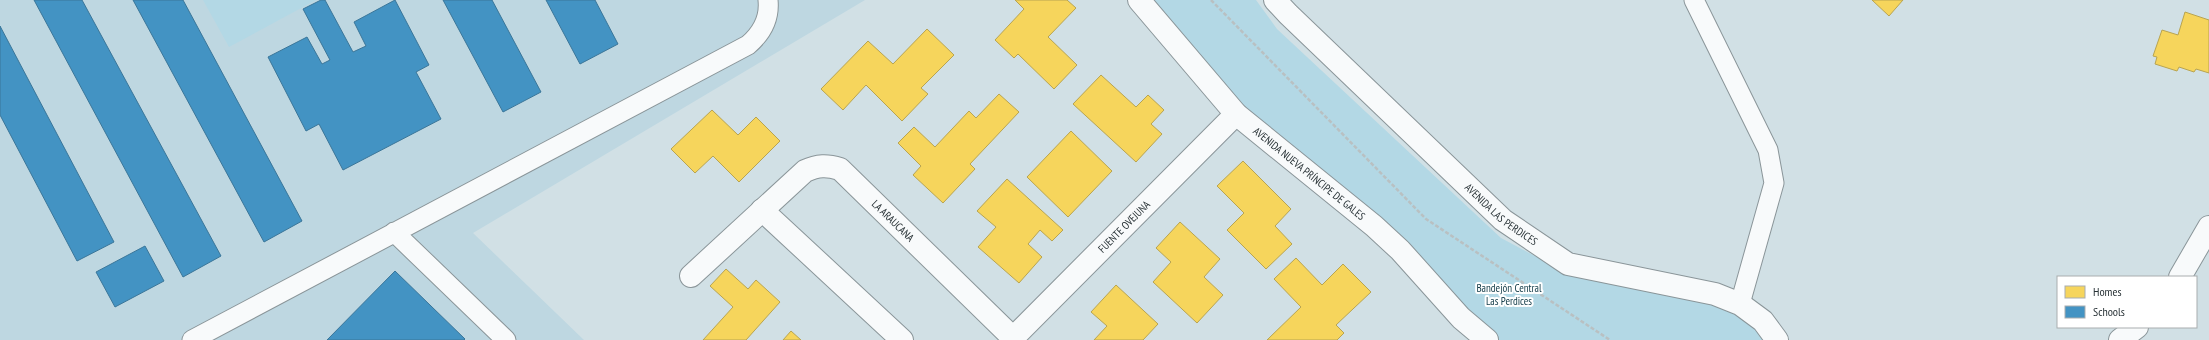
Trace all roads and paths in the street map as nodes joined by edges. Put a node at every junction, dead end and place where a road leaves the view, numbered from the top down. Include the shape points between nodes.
1 (768, 0) edge
2 (1139, 0) edge
3 (1211, 0) edge
4 (1275, 0) edge
5 (1694, 0) edge
6 (1236, 114) junction
7 (762, 210) junction
8 (2209, 227) edge
9 (394, 232) junction
10 (691, 276) dead end
11 (2181, 276) edge
12 (1740, 304) junction
13 (2136, 328) edge
14 (1012, 339) edge
15 (192, 340) edge
16 (506, 340) edge
17 (902, 340) edge
18 (1487, 340) edge
19 (1610, 340) edge
20 (1777, 340) edge
21 (2120, 340) edge

1 - 9 lane via 764,29 748,44
2 - 6 main road, AVENIDA NUEVA PRÍNCIPE DE GALES
3 - 19 path via 1426,219
4 - 12 main road, AVENIDA LAS PERDICES via 1503,220 1568,264 1715,294
5 - 12 lane via 1768,150 1774,183
6 - 14 main road, FUENTE OVEJUNA
6 - 18 main road, AVENIDA NUEVA PRÍNCIPE DE GALES via 1374,226 1400,250 1461,318
7 - 10 main road, LA ARAUCANA
7 - 14 main road, LA ARAUCANA via 805,171 815,166 828,165 840,169
7 - 17 main road
8 - 11 main road
9 - 15 lane
9 - 16 lane
12 - 20 main road, AVENIDA LAS PERDICES via 1763,321
13 - 21 main road

